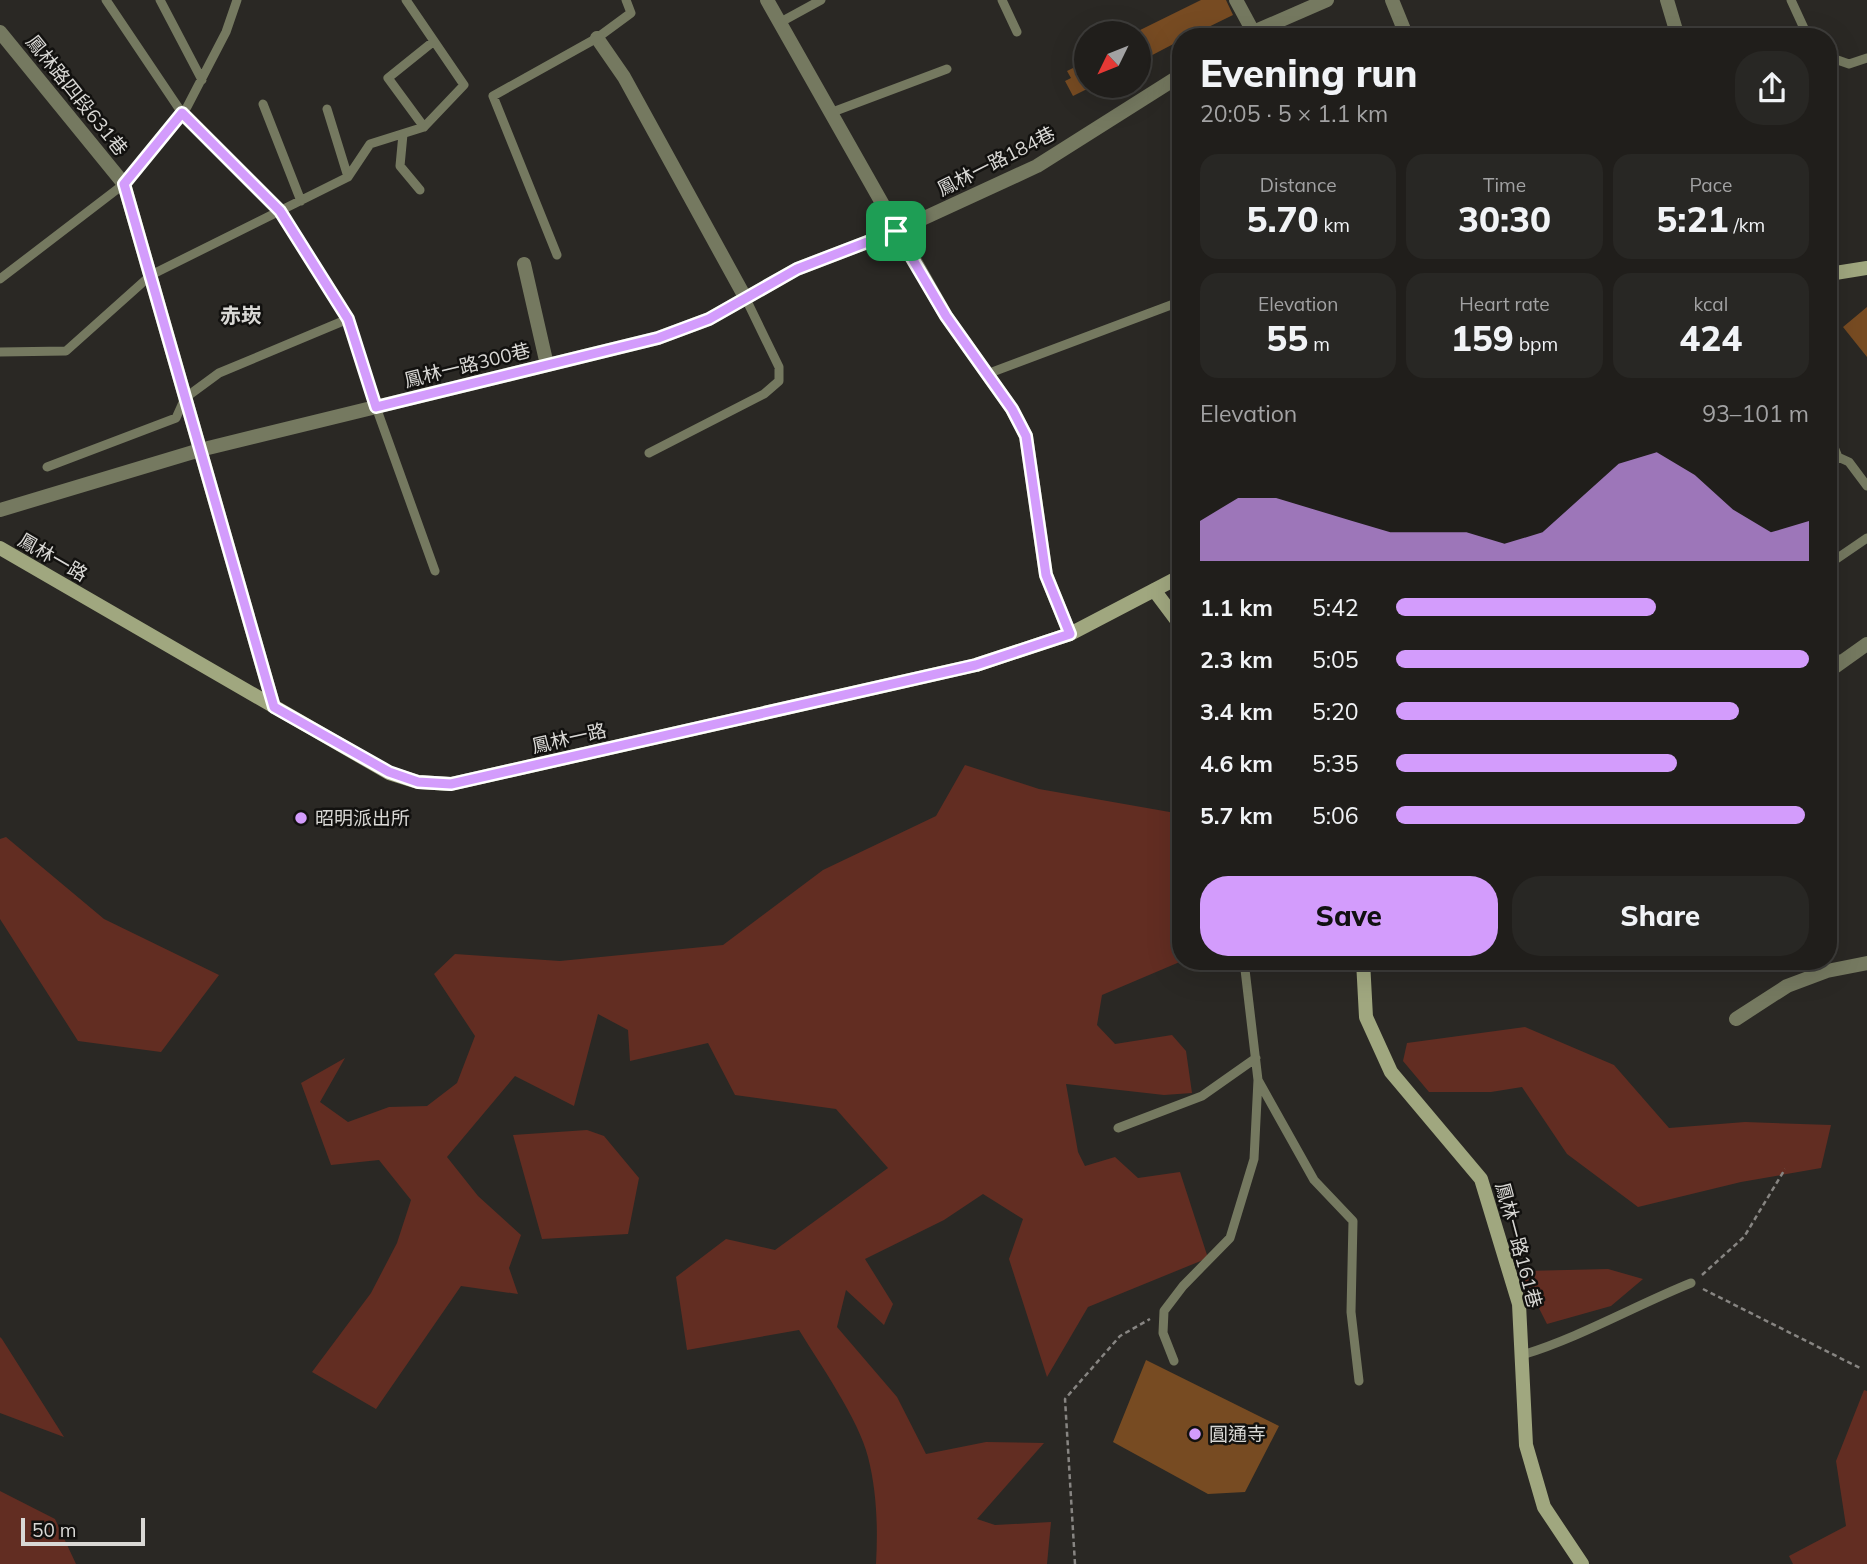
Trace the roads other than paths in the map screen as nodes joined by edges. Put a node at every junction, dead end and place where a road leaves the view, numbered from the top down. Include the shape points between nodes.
1 (106, 0) edge
2 (160, 0) edge
3 (237, 0) edge
4 (406, 0) edge
5 (626, 0) edge
6 (766, 0) edge
7 (821, 0) edge
8 (1002, 0) edge
9 (1236, 0) edge
10 (1327, 0) edge
11 (1392, 0) edge
12 (1667, 0) edge
13 (1791, 0) edge
14 (779, 23) junction
15 (1248, 28) edge
16 (1264, 28) edge
17 (1403, 28) edge
18 (1675, 28) edge
19 (1804, 28) edge
20 (0, 32) edge
21 (1017, 32) dead end
22 (597, 38) junction
23 (434, 41) junction
24 (1867, 58) edge
25 (1837, 60) edge
26 (947, 69) dead end
27 (202, 79) junction
28 (1172, 81) edge
29 (263, 104) dead end
30 (327, 109) dead end
31 (182, 113) junction
32 (830, 113) junction
33 (424, 127) junction
34 (403, 134) junction
35 (348, 177) junction
36 (124, 184) junction
37 (420, 190) dead end
38 (301, 201) junction
39 (280, 211) junction
40 (896, 231) junction
41 (557, 255) dead end
42 (524, 264) dead end
43 (1867, 268) edge
44 (1837, 273) edge
45 (150, 275) junction
46 (0, 279) edge
47 (746, 299) junction
48 (1171, 305) dead end
49 (348, 319) junction
50 (0, 352) edge
51 (547, 365) junction
52 (987, 374) junction
53 (186, 398) junction
54 (376, 407) junction
55 (200, 450) junction
56 (649, 453) dead end
57 (1838, 457) edge
58 (47, 467) dead end
59 (1867, 486) edge
60 (0, 510) edge
61 (1867, 538) edge
62 (0, 548) edge
63 (1837, 559) edge
64 (435, 571) dead end
65 (1172, 581) edge
66 (1154, 590) junction
67 (1172, 614) edge
68 (1070, 634) junction
69 (1867, 644) edge
70 (1837, 665) edge
71 (274, 707) junction
72 (1867, 963) edge
73 (1837, 969) edge
74 (1245, 970) edge
75 (1363, 970) edge
76 (1832, 970) edge
77 (1736, 1019) dead end
78 (1256, 1058) junction
79 (1258, 1080) junction
80 (1118, 1129) dead end
81 (1691, 1283) road end
82 (1522, 1355) junction
83 (1174, 1361) dead end
84 (1359, 1381) dead end
85 (1582, 1564) edge

1 - 31 lane
2 - 27 lane
3 - 27 lane
4 - 23 lane
5 - 22 lane via 631,13
6 - 14 street
7 - 14 lane
8 - 21 lane
9 - 15 street
10 - 16 street
11 - 17 street
12 - 18 street
13 - 19 lane
14 - 32 street
20 - 36 street, 鳳林路四段631巷
22 - 41 lane via 493,96
22 - 47 street via 624,77
23 - 33 lane via 464,85
23 - 33 lane via 388,78
24 - 25 lane via 1849,64
26 - 32 lane
27 - 31 lane
28 - 40 street, 鳳林一路184巷 via 1037,166
29 - 38 lane
30 - 35 lane
31 - 36 lane
31 - 39 lane
32 - 40 street
33 - 34 lane
34 - 35 lane via 370,144
34 - 37 lane via 400,166
35 - 38 lane
36 - 45 street
36 - 46 lane
38 - 39 lane
39 - 45 lane
39 - 49 lane
40 - 47 street, 鳳林一路184巷 via 797,269
40 - 52 street
42 - 51 street, 鳳林一路300巷
43 - 44 street
45 - 50 lane via 66,351
45 - 53 street
47 - 51 street, 鳳林一路184巷 via 658,338
47 - 56 lane via 779,367 779,381 764,394
48 - 52 lane
49 - 53 lane via 219,373
49 - 54 lane
51 - 54 street, 鳳林一路300巷
52 - 68 street via 1026,436 1046,575
53 - 55 street
53 - 58 lane via 176,418
54 - 55 street, 鳳林一路300巷
54 - 64 lane
55 - 60 street, 鳳林一路300巷
55 - 71 street
57 - 59 lane via 1849,462
61 - 63 lane
62 - 71 street, 鳳林一路
65 - 66 street, 鳳林一路
66 - 67 street
66 - 68 street, 鳳林一路
68 - 71 street, 鳳林一路 via 976,665 451,784 418,782 389,772
69 - 70 street
72 - 73 street
74 - 78 lane
75 - 82 street, 鳳林一路161巷 via 1366,1017 1391,1072 1481,1179 1519,1304
76 - 77 street via 1787,986
78 - 79 lane
78 - 80 lane via 1202,1096
79 - 83 lane via 1254,1159 1230,1238 1164,1311 1163,1333
79 - 84 lane via 1314,1180 1353,1221 1351,1312
81 - 82 lane via 1566,1341
82 - 85 street, 鳳林一路161巷 via 1526,1445 1533,1470 1544,1507

